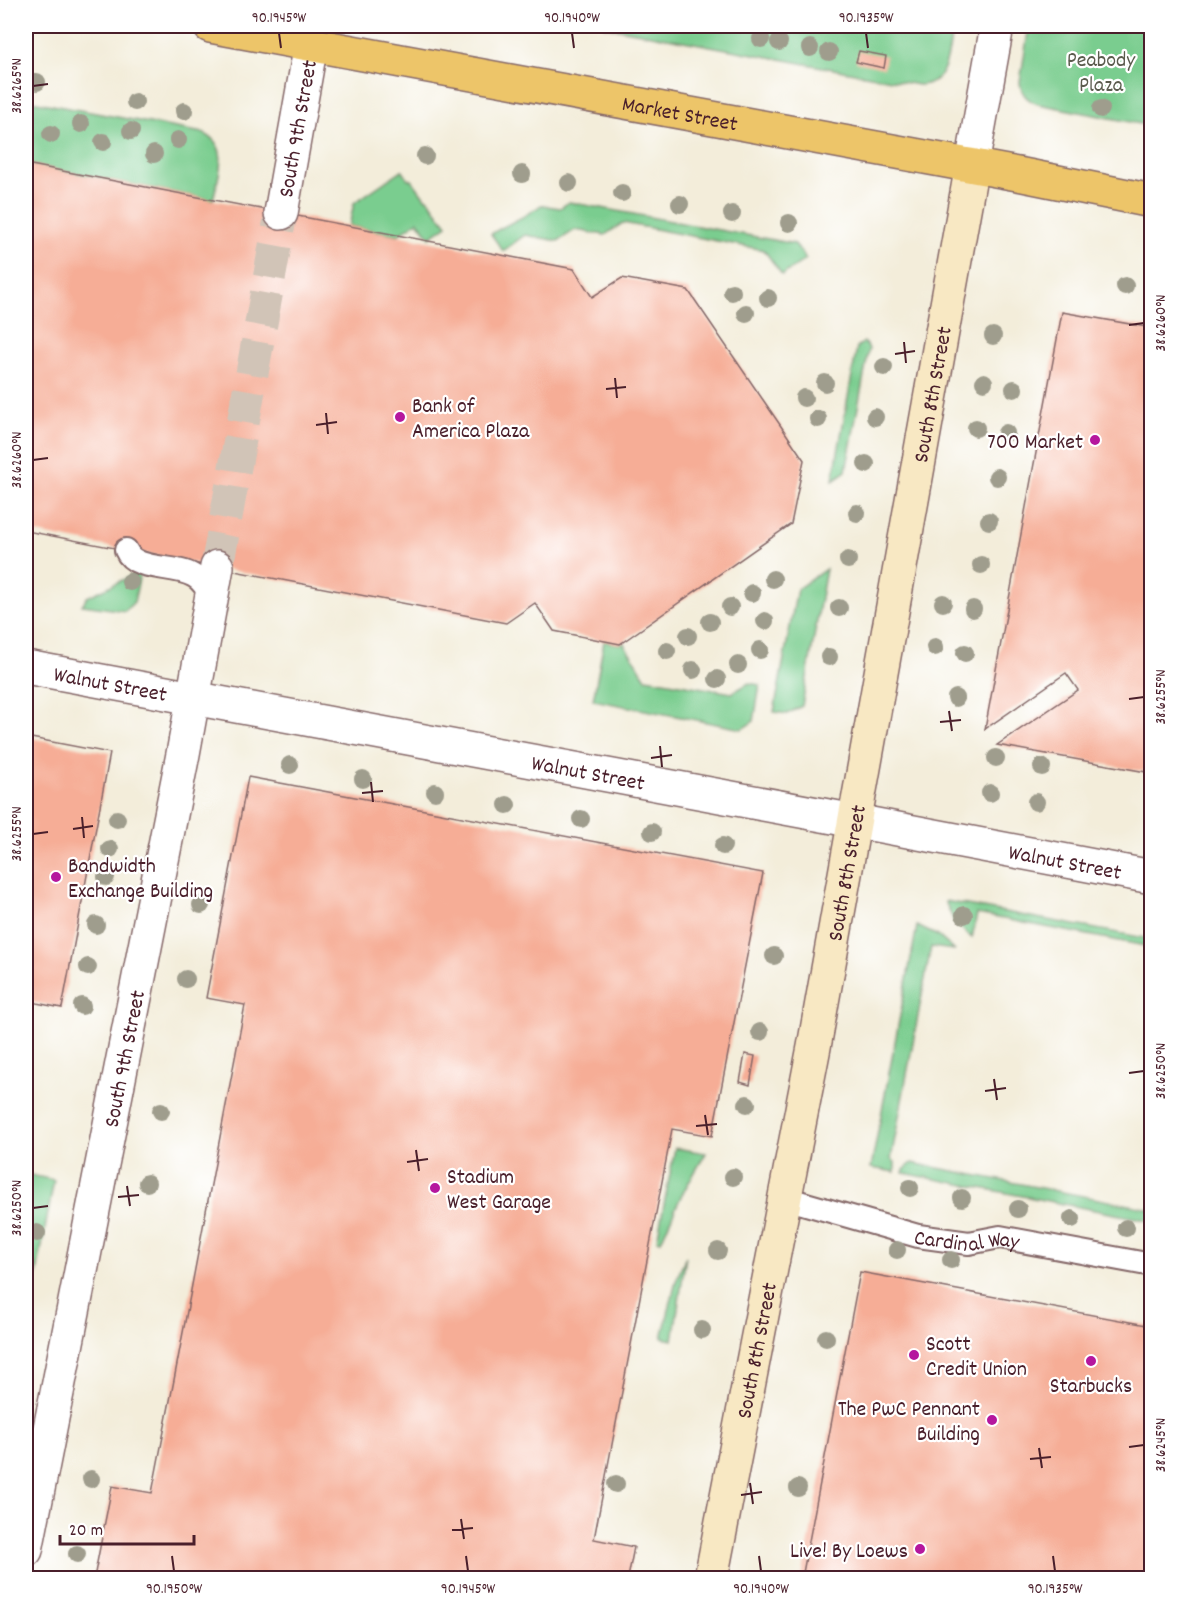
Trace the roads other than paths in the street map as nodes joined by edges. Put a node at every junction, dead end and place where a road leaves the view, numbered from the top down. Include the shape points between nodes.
1 (210, 26) edge
2 (997, 26) edge
3 (311, 44) junction
4 (972, 165) junction
5 (1152, 201) edge
6 (281, 213) tunnel mouth
7 (126, 550) dead end
8 (214, 582) joint
9 (26, 667) edge
10 (193, 698) junction
11 (855, 821) junction
12 (1152, 877) edge
13 (785, 1198) junction
14 (1152, 1265) edge
15 (26, 1550) edge
16 (711, 1578) edge

1 - 3 main road, Market Street
2 - 4 street
3 - 4 main road, Market Street
3 - 6 street, South 9th Street
4 - 5 main road, Market Street
4 - 11 main road, South 8th Street
7 - 8 lane via 143,564 184,572 205,585
8 - 10 street, South 9th Street
9 - 10 street, Walnut Street
10 - 11 street, Walnut Street
10 - 15 street, South 9th Street
11 - 12 street, Walnut Street
11 - 13 main road, South 8th Street
13 - 14 lane, Cardinal Way via 918,1236 969,1243 1000,1237
13 - 16 main road, South 8th Street

